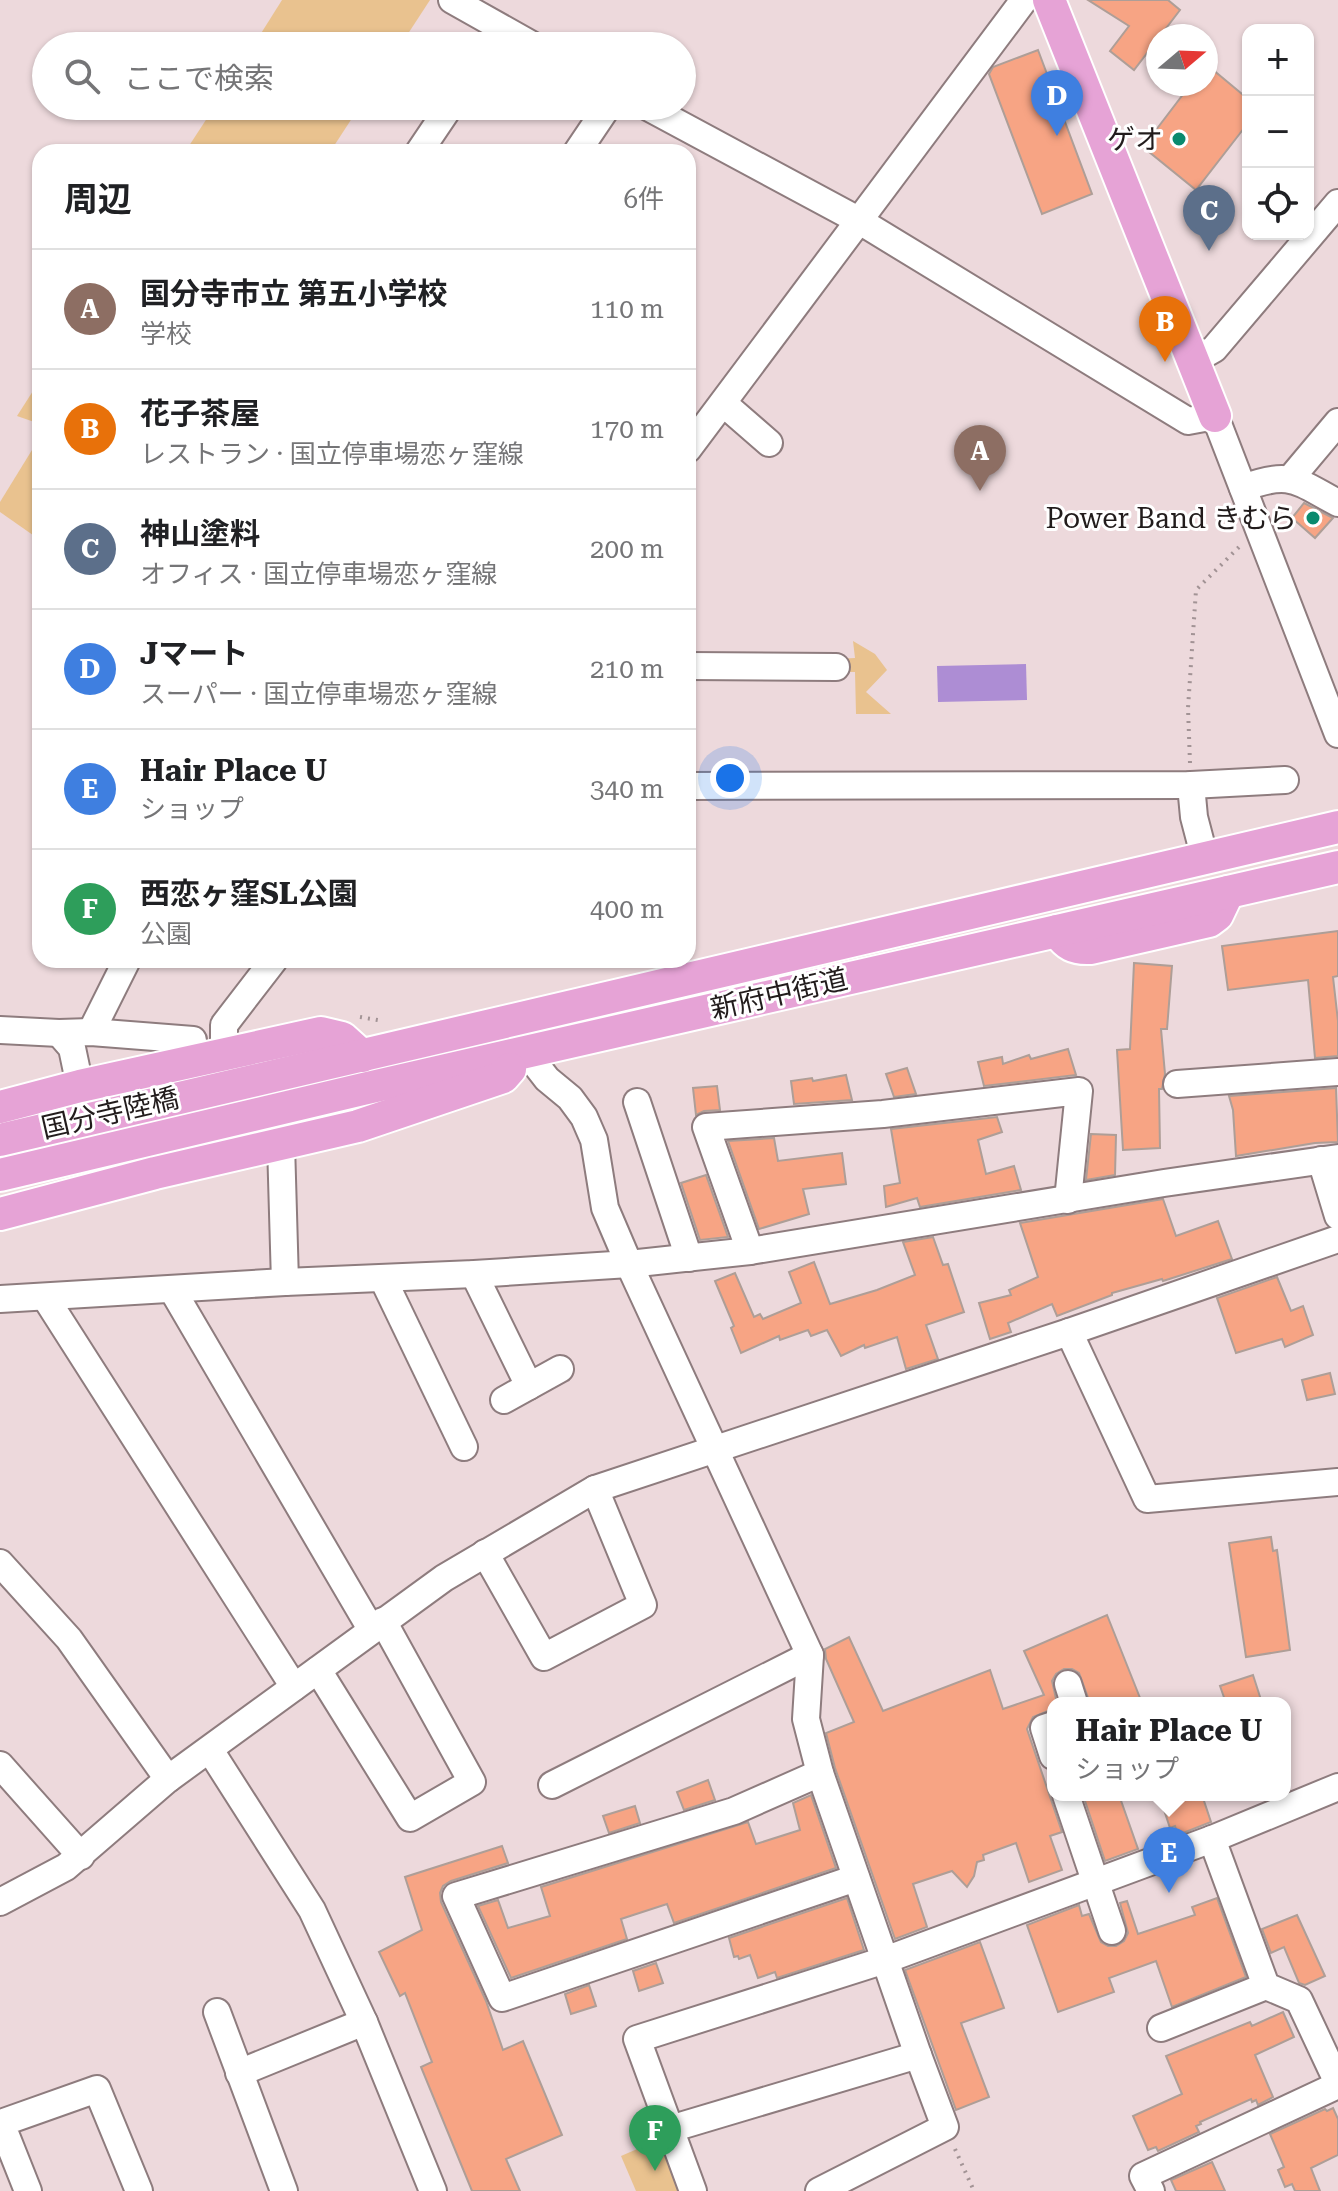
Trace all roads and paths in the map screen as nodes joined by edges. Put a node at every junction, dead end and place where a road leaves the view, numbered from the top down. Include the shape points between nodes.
1 (452, 0) edge
2 (1024, 0) edge
3 (1049, 0) edge
4 (489, 32) edge
5 (441, 120) edge
6 (599, 120) edge
7 (672, 120) edge
8 (424, 144) edge
9 (582, 144) edge
10 (1338, 203) edge
11 (858, 220) junction
12 (1193, 361) junction
13 (723, 403) junction
14 (1215, 416) junction
15 (1338, 422) edge
16 (696, 438) edge
17 (769, 443) dead end
18 (1291, 478) junction
19 (1243, 488) junction
20 (1338, 503) edge
21 (1259, 529) junction
22 (696, 666) edge
23 (836, 667) dead end
24 (1338, 734) edge
25 (1285, 780) dead end
26 (1191, 785) junction
27 (696, 786) edge
28 (1338, 827) edge
29 (1338, 851) edge
30 (1205, 859) junction
31 (1338, 867) edge
32 (854, 942) junction
33 (123, 968) edge
34 (268, 968) edge
35 (0, 1030) edge
36 (91, 1032) junction
37 (59, 1033) junction
38 (193, 1040) dead end
39 (526, 1052) junction
40 (224, 1054) junction
41 (362, 1056) junction
42 (1338, 1072) edge
43 (1177, 1084) dead end
44 (80, 1086) junction
45 (221, 1087) joint
46 (637, 1102) dead end
47 (0, 1107) edge
48 (219, 1123) joint
49 (0, 1140) edge
50 (281, 1144) junction
51 (1330, 1159) edge
52 (0, 1175) edge
53 (1068, 1200) junction
54 (0, 1214) edge
55 (1338, 1216) edge
56 (1338, 1239) edge
57 (750, 1251) junction
58 (689, 1258) junction
59 (629, 1264) junction
60 (474, 1274) junction
61 (383, 1279) junction
62 (285, 1282) junction
63 (173, 1291) junction
64 (45, 1297) junction
65 (0, 1299) edge
66 (1069, 1332) junction
67 (560, 1369) dead end
68 (529, 1386) junction
69 (504, 1400) dead end
70 (464, 1447) dead end
71 (714, 1448) junction
72 (1338, 1482) edge
73 (595, 1489) junction
74 (485, 1553) junction
75 (0, 1563) edge
76 (377, 1625) junction
77 (810, 1655) junction
78 (318, 1670) junction
79 (294, 1687) junction
80 (210, 1750) junction
81 (0, 1765) edge
82 (820, 1773) junction
83 (168, 1779) junction
84 (552, 1785) dead end
85 (1338, 1787) edge
86 (1068, 1801) edge
87 (1212, 1839) junction
88 (81, 1856) junction
89 (856, 1878) junction
90 (1094, 1882) junction
91 (0, 1902) edge
92 (1112, 1931) dead end
93 (885, 1960) junction
94 (1266, 1986) junction
95 (217, 2012) dead end
96 (364, 2022) junction
97 (1161, 2028) dead end
98 (1330, 2044) edge
99 (918, 2055) junction
100 (239, 2073) junction
101 (1338, 2084) edge
102 (945, 2127) junction
103 (670, 2129) junction
104 (28, 2191) edge
105 (139, 2191) edge
106 (284, 2191) edge
107 (433, 2191) edge
108 (693, 2191) edge
109 (819, 2191) edge
110 (974, 2191) edge
111 (1151, 2191) edge

1 - 4 street
2 - 11 street
3 - 12 main road
5 - 8 street
6 - 9 street
7 - 11 street
10 - 12 street via 1214,349
11 - 13 street
11 - 14 street via 1188,421
12 - 14 main road
13 - 16 street
13 - 17 street
14 - 19 street
15 - 18 street
18 - 19 street
18 - 20 street
19 - 21 street
21 - 24 street
21 - 26 path via 1196,590 1188,708
22 - 23 street
25 - 26 street
26 - 27 street
26 - 30 street
28 - 30 main road, 新府中街道
29 - 32 main road, 新府中街道 via 1034,921
30 - 32 main road, 新府中街道
31 - 39 main road, 新府中街道
32 - 41 main road, 新府中街道
33 - 36 street
34 - 40 street via 224,1025
35 - 37 street
36 - 37 street
36 - 38 street
37 - 44 street via 72,1048
39 - 48 main road, 新府中街道
39 - 50 main road via 503,1077 358,1126
39 - 59 street via 584,1117 594,1140 605,1208
40 - 41 main road via 321,1033 342,1038
40 - 44 main road
41 - 45 main road, 新府中街道
42 - 43 street
44 - 47 main road
45 - 49 main road, 国分寺陸橋
46 - 58 street
48 - 52 main road, 国分寺陸橋
50 - 54 main road
50 - 62 street
51 - 53 street
51 - 55 street
53 - 57 street
53 - 57 street via 1079,1091 883,1114 706,1127
56 - 66 street
57 - 58 street
58 - 59 street
59 - 60 street
59 - 71 street
60 - 61 street
60 - 68 street
61 - 62 street
61 - 70 street
62 - 63 street
63 - 64 street
63 - 76 street
64 - 65 street
64 - 79 street
66 - 71 street
66 - 72 street via 1147,1499
67 - 68 street
68 - 69 street
71 - 73 street
71 - 77 street
73 - 74 street
73 - 74 street via 643,1605 544,1657
74 - 76 street
75 - 83 street via 69,1639
76 - 78 street
76 - 78 street via 472,1782 410,1818
77 - 82 street via 806,1719
77 - 84 street
78 - 79 street
79 - 80 street
80 - 83 street
80 - 96 street via 312,1910
81 - 88 street
82 - 89 street
82 - 89 street via 734,1811 456,1896 502,1998
83 - 88 street
85 - 87 street
86 - 90 street
87 - 90 street
87 - 94 street
88 - 91 street
89 - 93 street
90 - 92 street
90 - 93 street
93 - 99 street
93 - 103 street via 637,2039
94 - 97 street
94 - 98 street via 1299,2000
95 - 100 street
96 - 100 street
96 - 107 street
98 - 101 street
99 - 102 street
99 - 103 street
100 - 106 street
101 - 111 street via 1143,2176
102 - 109 street
102 - 110 path
103 - 108 street
104 - 105 street via 1,2123 97,2089

